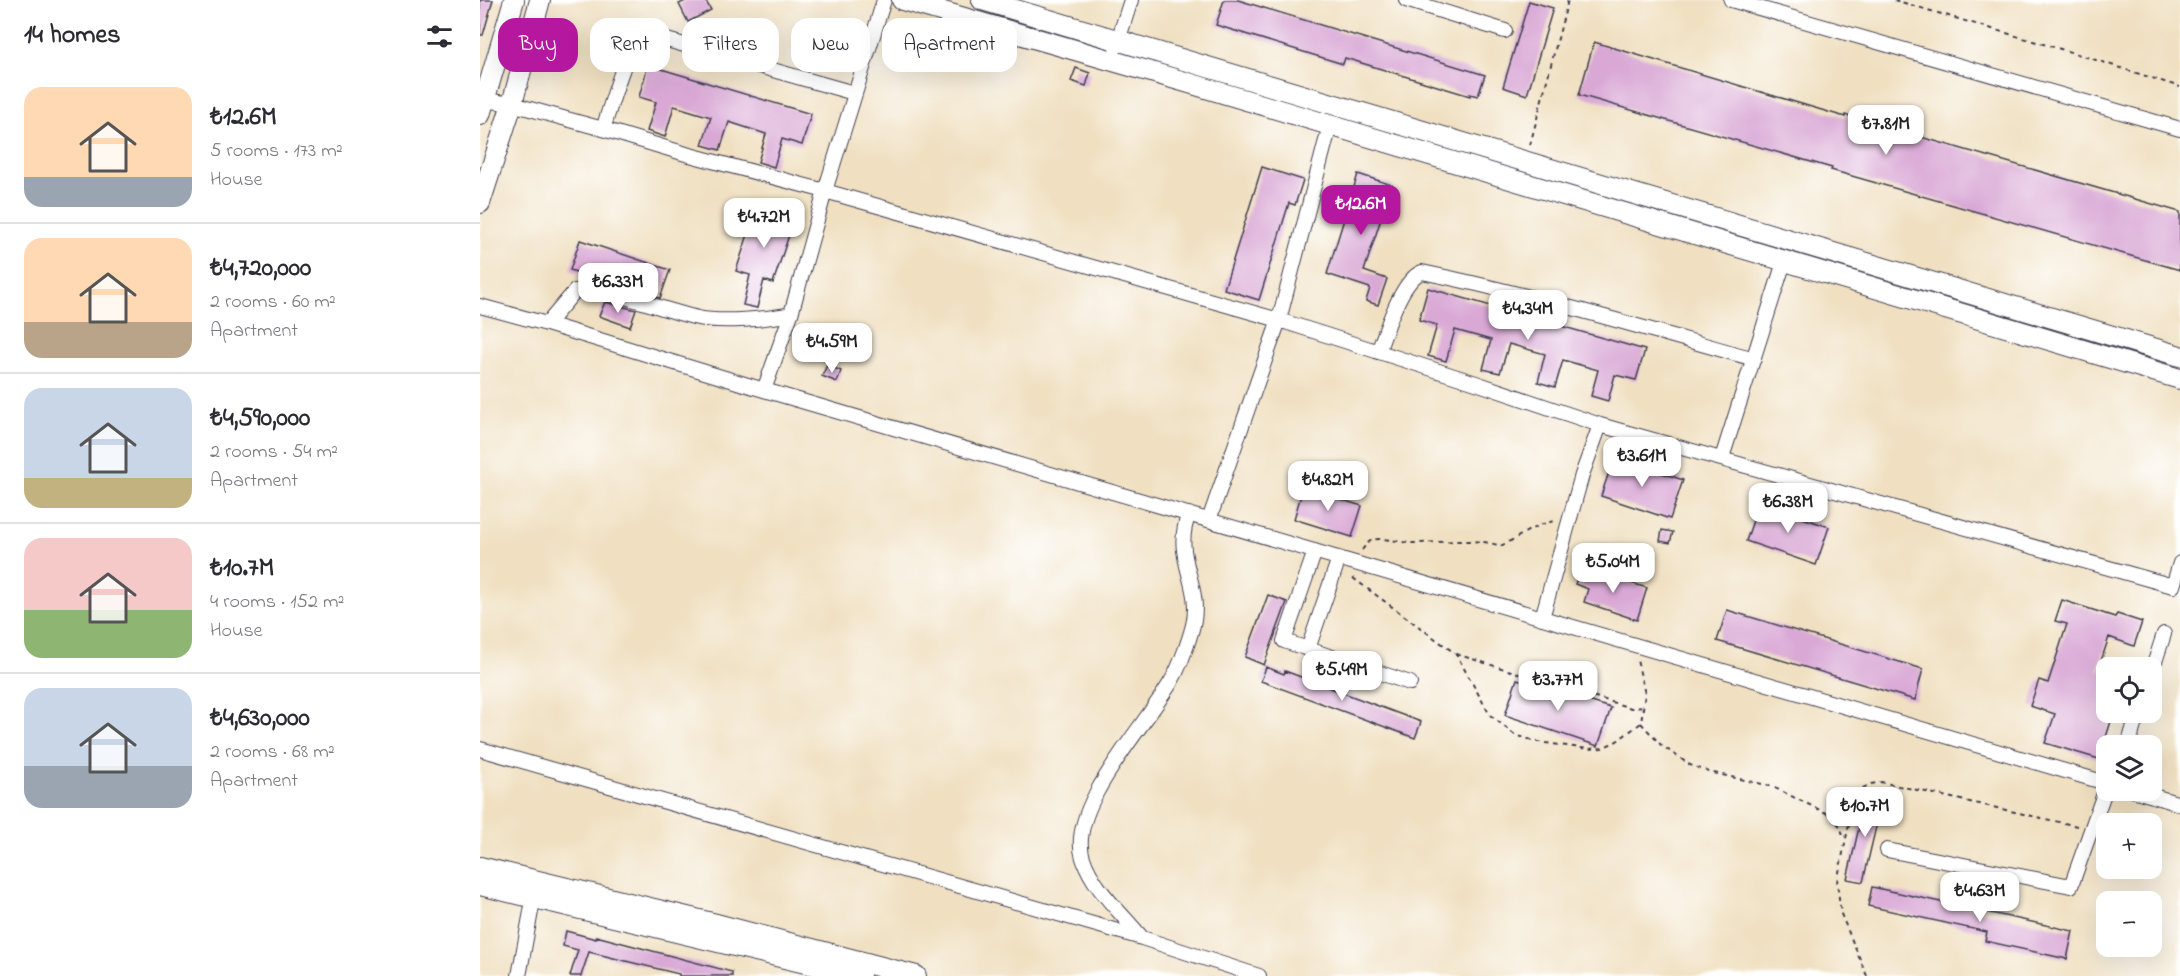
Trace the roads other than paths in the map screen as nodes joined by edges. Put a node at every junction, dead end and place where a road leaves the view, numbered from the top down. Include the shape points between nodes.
1 (514, 0) edge
2 (540, 0) edge
3 (884, 0) edge
4 (902, 0) edge
5 (982, 0) edge
6 (1131, 0) edge
7 (1406, 0) edge
8 (1731, 0) edge
9 (1505, 31) dead end
10 (1117, 40) junction
11 (1113, 61) junction
12 (854, 93) junction
13 (512, 104) junction
14 (482, 107) edge
15 (1330, 125) junction
16 (603, 129) junction
17 (2180, 129) edge
18 (825, 191) junction
19 (480, 203) edge
20 (1784, 262) junction
21 (480, 306) edge
22 (791, 314) junction
23 (1279, 320) junction
24 (547, 324) junction
25 (1378, 352) junction
26 (2180, 356) edge
27 (1754, 359) junction
28 (2180, 379) edge
29 (764, 390) junction
30 (1600, 425) junction
31 (1722, 458) junction
32 (1189, 514) junction
33 (1209, 520) junction
34 (1315, 551) junction
35 (1337, 562) junction
36 (2180, 563) edge
37 (2176, 587) edge
38 (1542, 618) junction
39 (2164, 634) dead end
40 (1308, 649) junction
41 (2157, 657) edge
42 (1410, 683) dead end
43 (480, 749) edge
44 (2096, 780) edge
45 (2162, 799) edge
46 (2101, 801) edge
47 (2180, 804) edge
48 (1887, 850) dead end
49 (480, 867) edge
50 (480, 885) edge
51 (535, 890) junction
52 (1142, 938) junction
53 (812, 963) edge
54 (519, 976) edge
55 (860, 976) edge
56 (916, 976) edge
57 (1259, 976) edge

1 - 14 street
2 - 13 street
3 - 12 street
4 - 11 street
5 - 10 street
6 - 10 street
7 - 9 street
8 - 17 street
10 - 11 street
10 - 26 street
11 - 15 street
12 - 16 street via 642,33 631,49
12 - 18 street
13 - 14 street
13 - 16 street
13 - 19 street
15 - 20 street
15 - 23 street
16 - 18 street
18 - 22 street
18 - 23 street
20 - 27 street
20 - 28 street
21 - 24 street
22 - 24 street via 765,319 701,318 594,290 575,291
22 - 29 street
23 - 25 street
23 - 33 street
24 - 29 street
25 - 27 street via 1401,297 1415,275 1422,272
25 - 30 street
27 - 31 street
29 - 32 street
30 - 31 street
30 - 38 street
31 - 37 street
32 - 33 street
32 - 52 street via 1183,529 1185,561 1196,600 1193,624 1173,679 1098,789 1079,844 1083,860 1098,885
33 - 34 street
34 - 35 street
34 - 40 street via 1284,641
35 - 38 street via 1356,563
35 - 40 street
36 - 37 street
38 - 44 street
39 - 41 street
40 - 42 street
43 - 52 street
45 - 47 street
46 - 48 street via 2071,886
49 - 51 street
50 - 51 street
51 - 53 street
51 - 54 street
52 - 57 street
53 - 55 street
53 - 56 street

